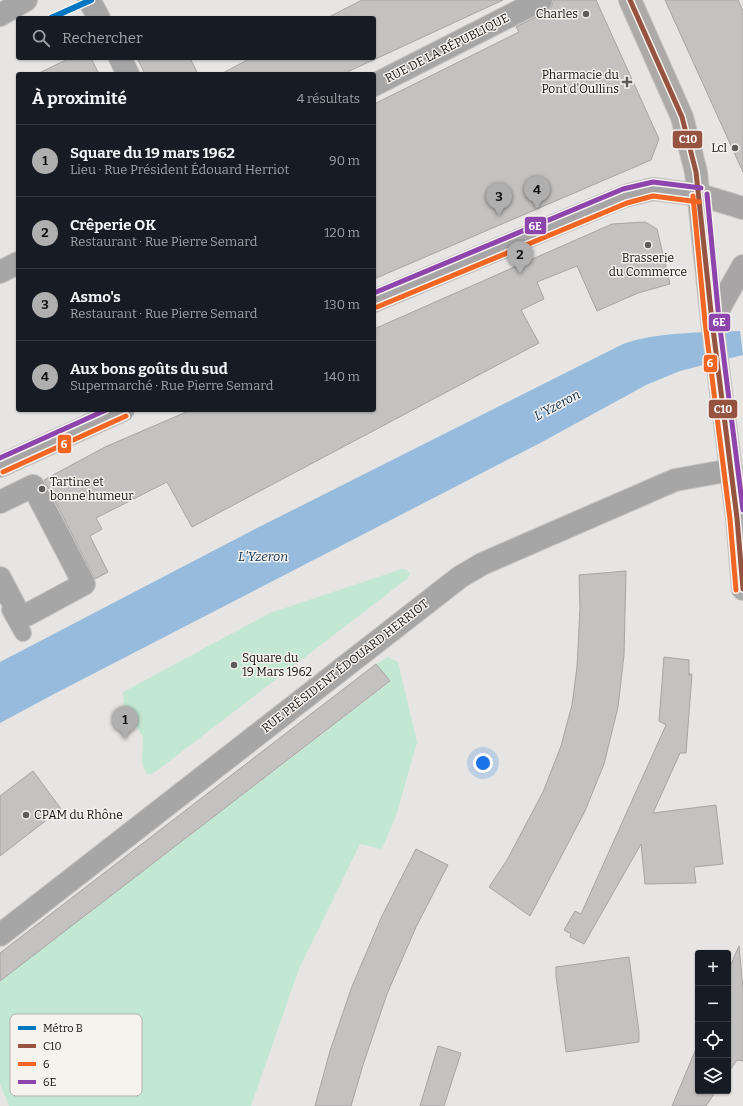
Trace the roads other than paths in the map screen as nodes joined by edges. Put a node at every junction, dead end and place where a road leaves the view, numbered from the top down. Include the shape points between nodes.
1 (26, 0) edge
2 (89, 0) edge
3 (541, 0) edge
4 (630, 0) edge
5 (0, 15) edge
6 (97, 16) edge
7 (121, 60) edge
8 (127, 72) edge
9 (376, 84) edge
10 (700, 195) junction
11 (743, 208) edge
12 (16, 264) edge
13 (743, 266) edge
14 (0, 272) edge
15 (376, 300) edge
16 (712, 321) junction
17 (119, 412) edge
18 (0, 466) edge
19 (731, 470) junction
20 (0, 502) edge
21 (0, 578) edge
22 (743, 589) edge
23 (0, 591) edge
24 (23, 634) dead end
25 (0, 935) edge

1 - 5 street
2 - 6 street
3 - 9 street, RUE DE LA RÉPUBLIQUE
4 - 10 main road via 682,117
7 - 8 street
10 - 11 main road
10 - 15 main road via 653,189 625,196
10 - 16 main road
12 - 14 street
13 - 16 main road
16 - 19 main road
17 - 18 main road
19 - 22 main road
19 - 25 street, RUE PRÉSIDENT ÉDOUARD HERRIOT via 674,480 482,564 460,577
20 - 21 street via 33,486 84,584 21,618
23 - 24 lane

